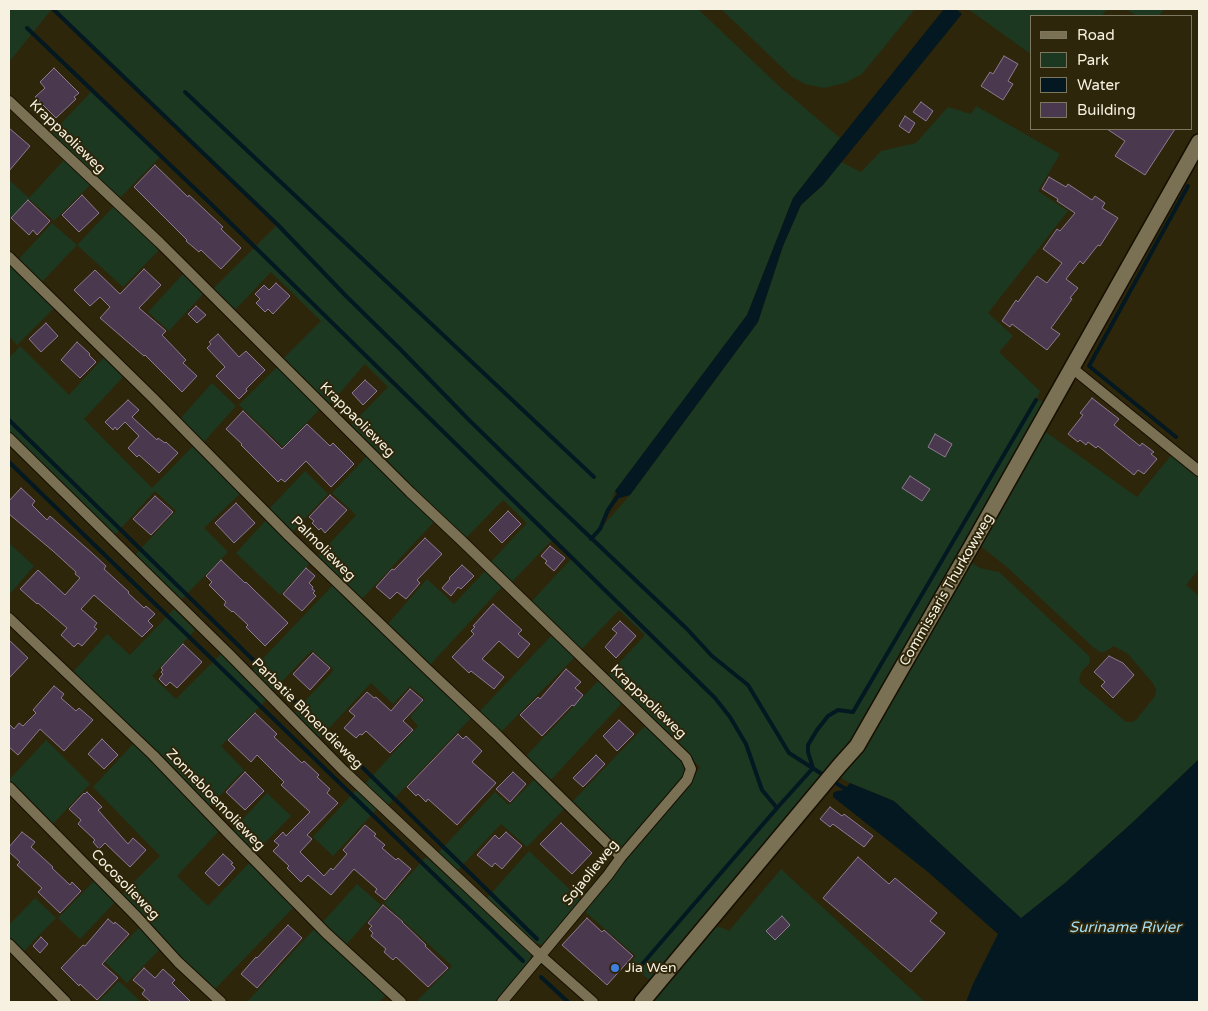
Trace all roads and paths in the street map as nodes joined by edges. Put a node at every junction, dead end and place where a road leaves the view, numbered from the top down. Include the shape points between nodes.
1 (9, 102) edge
2 (1199, 142) edge
3 (9, 257) edge
4 (1072, 368) junction
5 (9, 438) edge
6 (1199, 470) edge
7 (9, 618) edge
8 (686, 758) joint
9 (9, 787) edge
10 (621, 857) junction
11 (9, 944) edge
12 (541, 956) junction
13 (66, 1002) edge
14 (221, 1002) edge
15 (401, 1002) edge
16 (502, 1002) edge
17 (593, 1002) edge
18 (642, 1002) edge

1 - 8 street, Krappaolieweg via 160,243 410,492
2 - 4 main road, Commissaris Thurkowweg
3 - 10 street, Palmolieweg
4 - 6 street
4 - 18 main road, Commissaris Thurkowweg via 857,746
5 - 12 street, Parbatie Bhoendieweg via 343,770
7 - 15 street, Zonnebloemolieweg via 153,755 319,926
8 - 10 street, Sojaolieweg via 691,769 687,780
9 - 14 street, Cocosolieweg via 178,962
10 - 12 street, Sojaolieweg
11 - 13 street
12 - 16 street, Sojaolieweg
12 - 17 street, Parbatie Bhoendieweg

